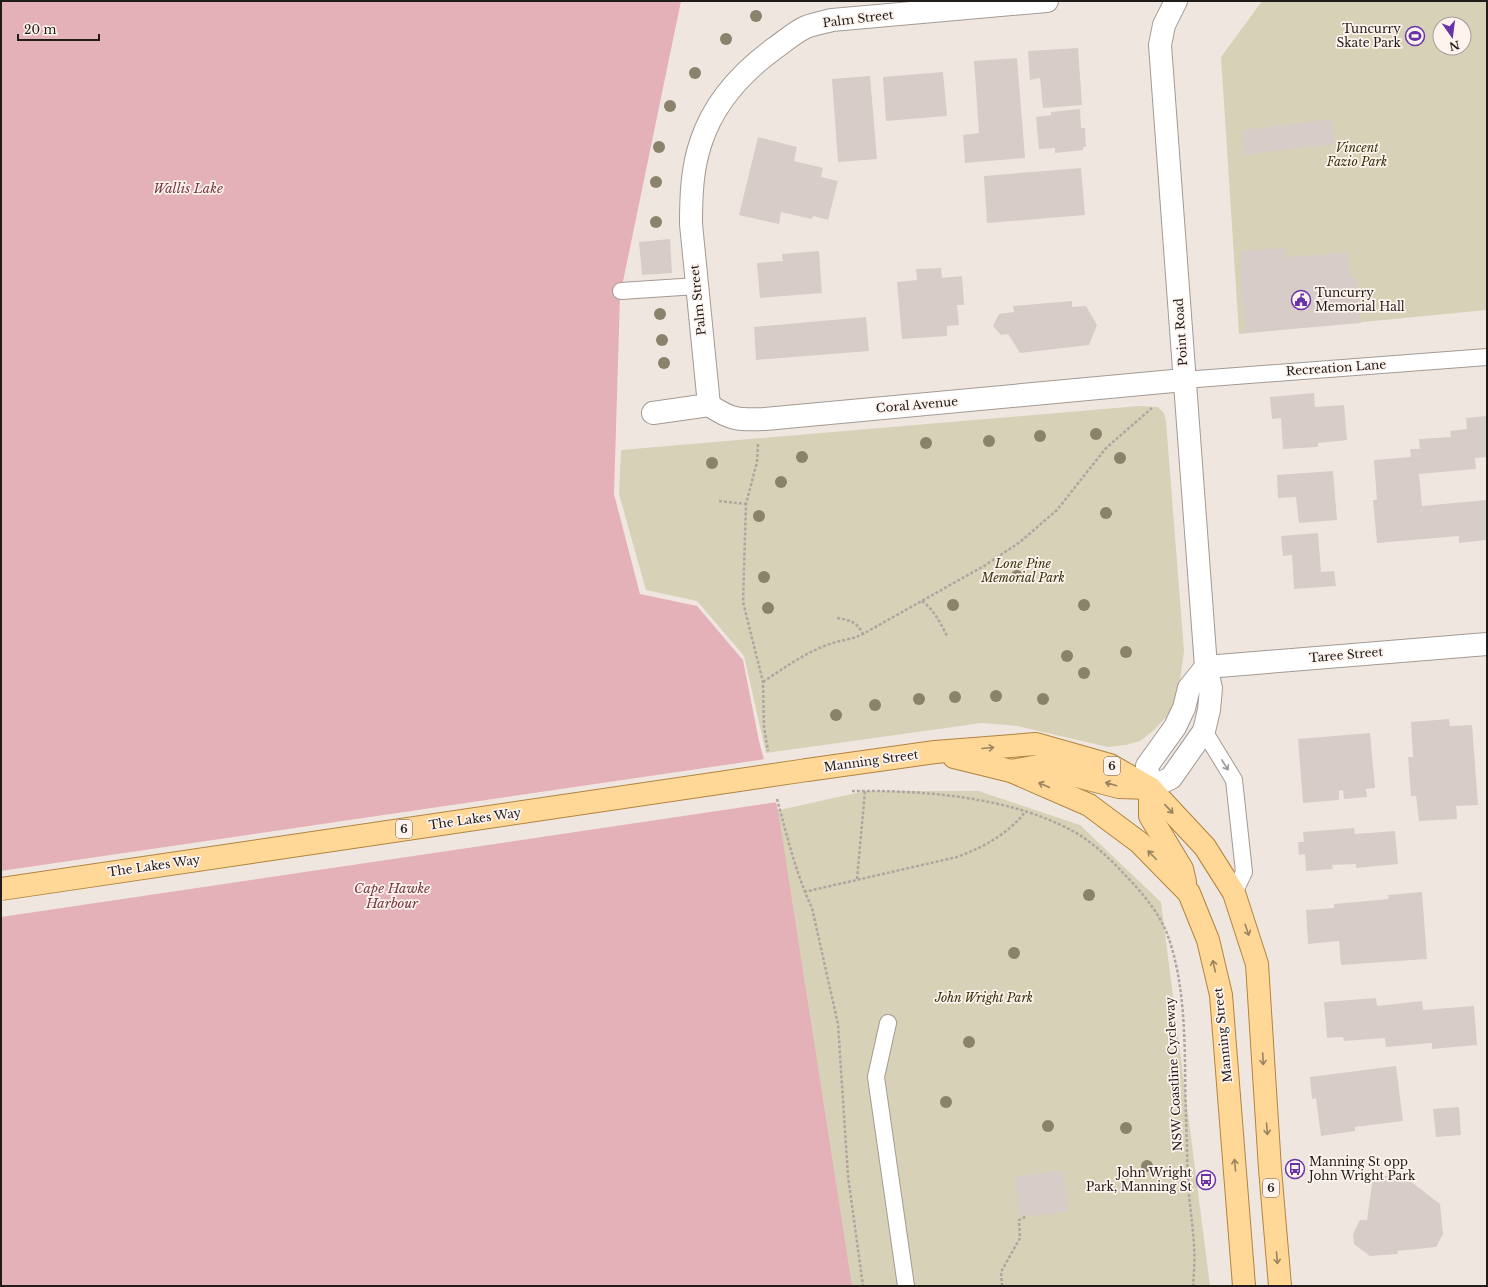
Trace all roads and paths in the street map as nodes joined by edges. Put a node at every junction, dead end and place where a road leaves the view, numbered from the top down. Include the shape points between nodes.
1 (1047, 1) edge
2 (1173, 2) edge
3 (697, 286) junction
4 (621, 291) dead end
5 (1487, 356) edge
6 (1184, 380) junction
7 (709, 405) junction
8 (1156, 405) dead end
9 (653, 413) dead end
10 (758, 438) dead end
11 (719, 501) dead end
12 (746, 504) junction
13 (922, 601) junction
14 (837, 618) dead end
15 (863, 634) junction
16 (947, 636) dead end
17 (1487, 644) edge
18 (1206, 667) junction
19 (763, 682) junction
20 (1204, 732) junction
21 (935, 752) junction
22 (769, 756) dead end
23 (806, 770) joint
24 (1011, 770) junction
25 (1150, 788) junction
26 (850, 791) dead end
27 (865, 791) junction
28 (776, 798) dead end
29 (1025, 812) junction
30 (857, 879) junction
31 (1, 889) edge
32 (804, 892) junction
33 (1189, 893) junction
34 (1234, 893) junction
35 (888, 1023) dead end
36 (1028, 1216) dead end
37 (863, 1286) edge
38 (906, 1286) edge
39 (1002, 1286) edge
40 (1193, 1286) edge
41 (1244, 1286) edge
42 (1280, 1286) edge

1 - 3 street, Palm Street via 832,20 806,27 756,62 731,86 717,109 697,154 691,196
2 - 6 street, Point Road via 1160,45
3 - 4 lane
3 - 7 street, Palm Street
5 - 6 lane, Recreation Lane
6 - 7 street, Coral Avenue via 765,419 742,420 725,416
6 - 18 street, Point Road
7 - 9 street
8 - 13 path via 1106,448 1057,510 1020,542
10 - 12 path via 757,462
11 - 12 path
12 - 19 path via 743,602
13 - 15 path
13 - 16 path via 931,608
14 - 15 path via 852,621 859,626
15 - 19 path via 828,644 802,656
17 - 18 street, Taree Street
18 - 20 street, Point Road via 1211,688
18 - 25 street via 1189,688 1184,708 1175,727 1147,766
19 - 22 path via 764,728
20 - 25 street, Point Road via 1171,778
20 -> 34 lane via 1234,780 1244,872
21 - 23 main road, Manning Street / 6
21 - 24 main road, Manning Street / 6
21 -> 25 main road, Manning Street / 6 via 1036,744 1110,765
23 - 31 main road, The Lakes Way / 6, bridge
25 -> 24 main road via 1119,787 1038,766
33 -> 24 main road, Manning Street / 6 via 1140,843 1089,805
25 - 33 main road via 1150,816 1182,869
25 -> 34 main road, Manning Street / 6 via 1205,847
26 - 27 path, NSW Coastline Cycleway
27 - 29 path, NSW Coastline Cycleway via 909,791 965,798
27 - 30 path
28 - 32 path
29 - 30 path via 1015,825 972,852
29 - 40 path, NSW Coastline Cycleway via 1078,834 1098,850 1140,890 1154,909 1169,938 1182,1013 1188,1181 1194,1248
30 - 32 path
32 - 37 path via 812,908 838,1024 848,1176
41 -> 33 main road, Manning Street / 6 via 1221,995 1208,940
34 -> 42 main road, Manning Street / 6 via 1257,964
35 - 38 lane via 876,1077
36 - 39 path via 1019,1220 1020,1238 1001,1272

